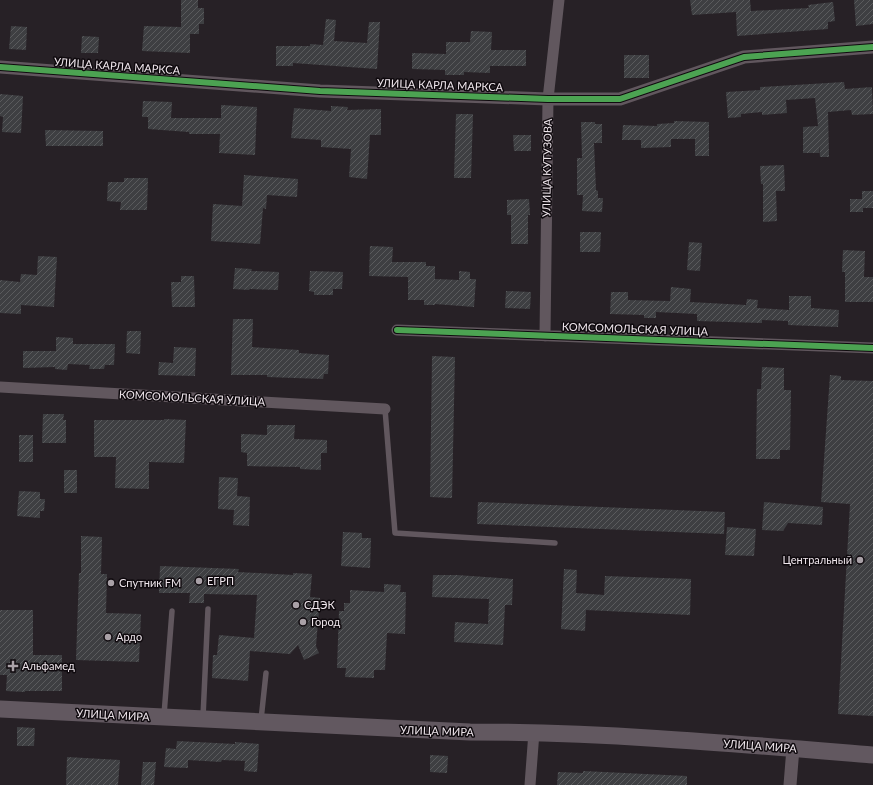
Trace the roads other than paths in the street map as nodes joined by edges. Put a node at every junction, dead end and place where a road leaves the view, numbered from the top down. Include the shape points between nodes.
1 (559, 0) edge
2 (873, 47) edge
3 (0, 67) edge
4 (548, 99) junction
5 (397, 330) dead end
6 (544, 336) junction
7 (873, 348) edge
8 (0, 387) edge
9 (385, 409) joint
10 (555, 544) dead end
11 (208, 609) dead end
12 (172, 611) dead end
13 (266, 672) dead end
14 (0, 709) edge
15 (164, 718) junction
16 (203, 719) junction
17 (261, 723) junction
18 (534, 732) junction
19 (793, 748) junction
20 (873, 755) edge
21 (530, 785) edge
22 (790, 785) edge

1 - 4 street, УЛИЦА КУТУЗОВА
2 - 4 street, УЛИЦА КАРЛА МАРКСА via 744,57 620,98
3 - 4 street, УЛИЦА КАРЛА МАРКСА via 320,91
4 - 6 street, УЛИЦА КУТУЗОВА
5 - 6 street, КОМСОМОЛЬСКАЯ УЛИЦА
6 - 7 street, КОМСОМОЛЬСКАЯ УЛИЦА
8 - 9 street, КОМСОМОЛЬСКАЯ УЛИЦА
9 - 10 lane via 395,533
11 - 16 lane
12 - 15 lane
13 - 17 lane
14 - 15 main road, УЛИЦА МИРА
15 - 16 main road, УЛИЦА МИРА
16 - 17 main road, УЛИЦА МИРА
17 - 18 main road, УЛИЦА МИРА via 470,732
18 - 19 main road, УЛИЦА МИРА
18 - 21 street
19 - 20 main road, УЛИЦА МИРА
19 - 22 street

